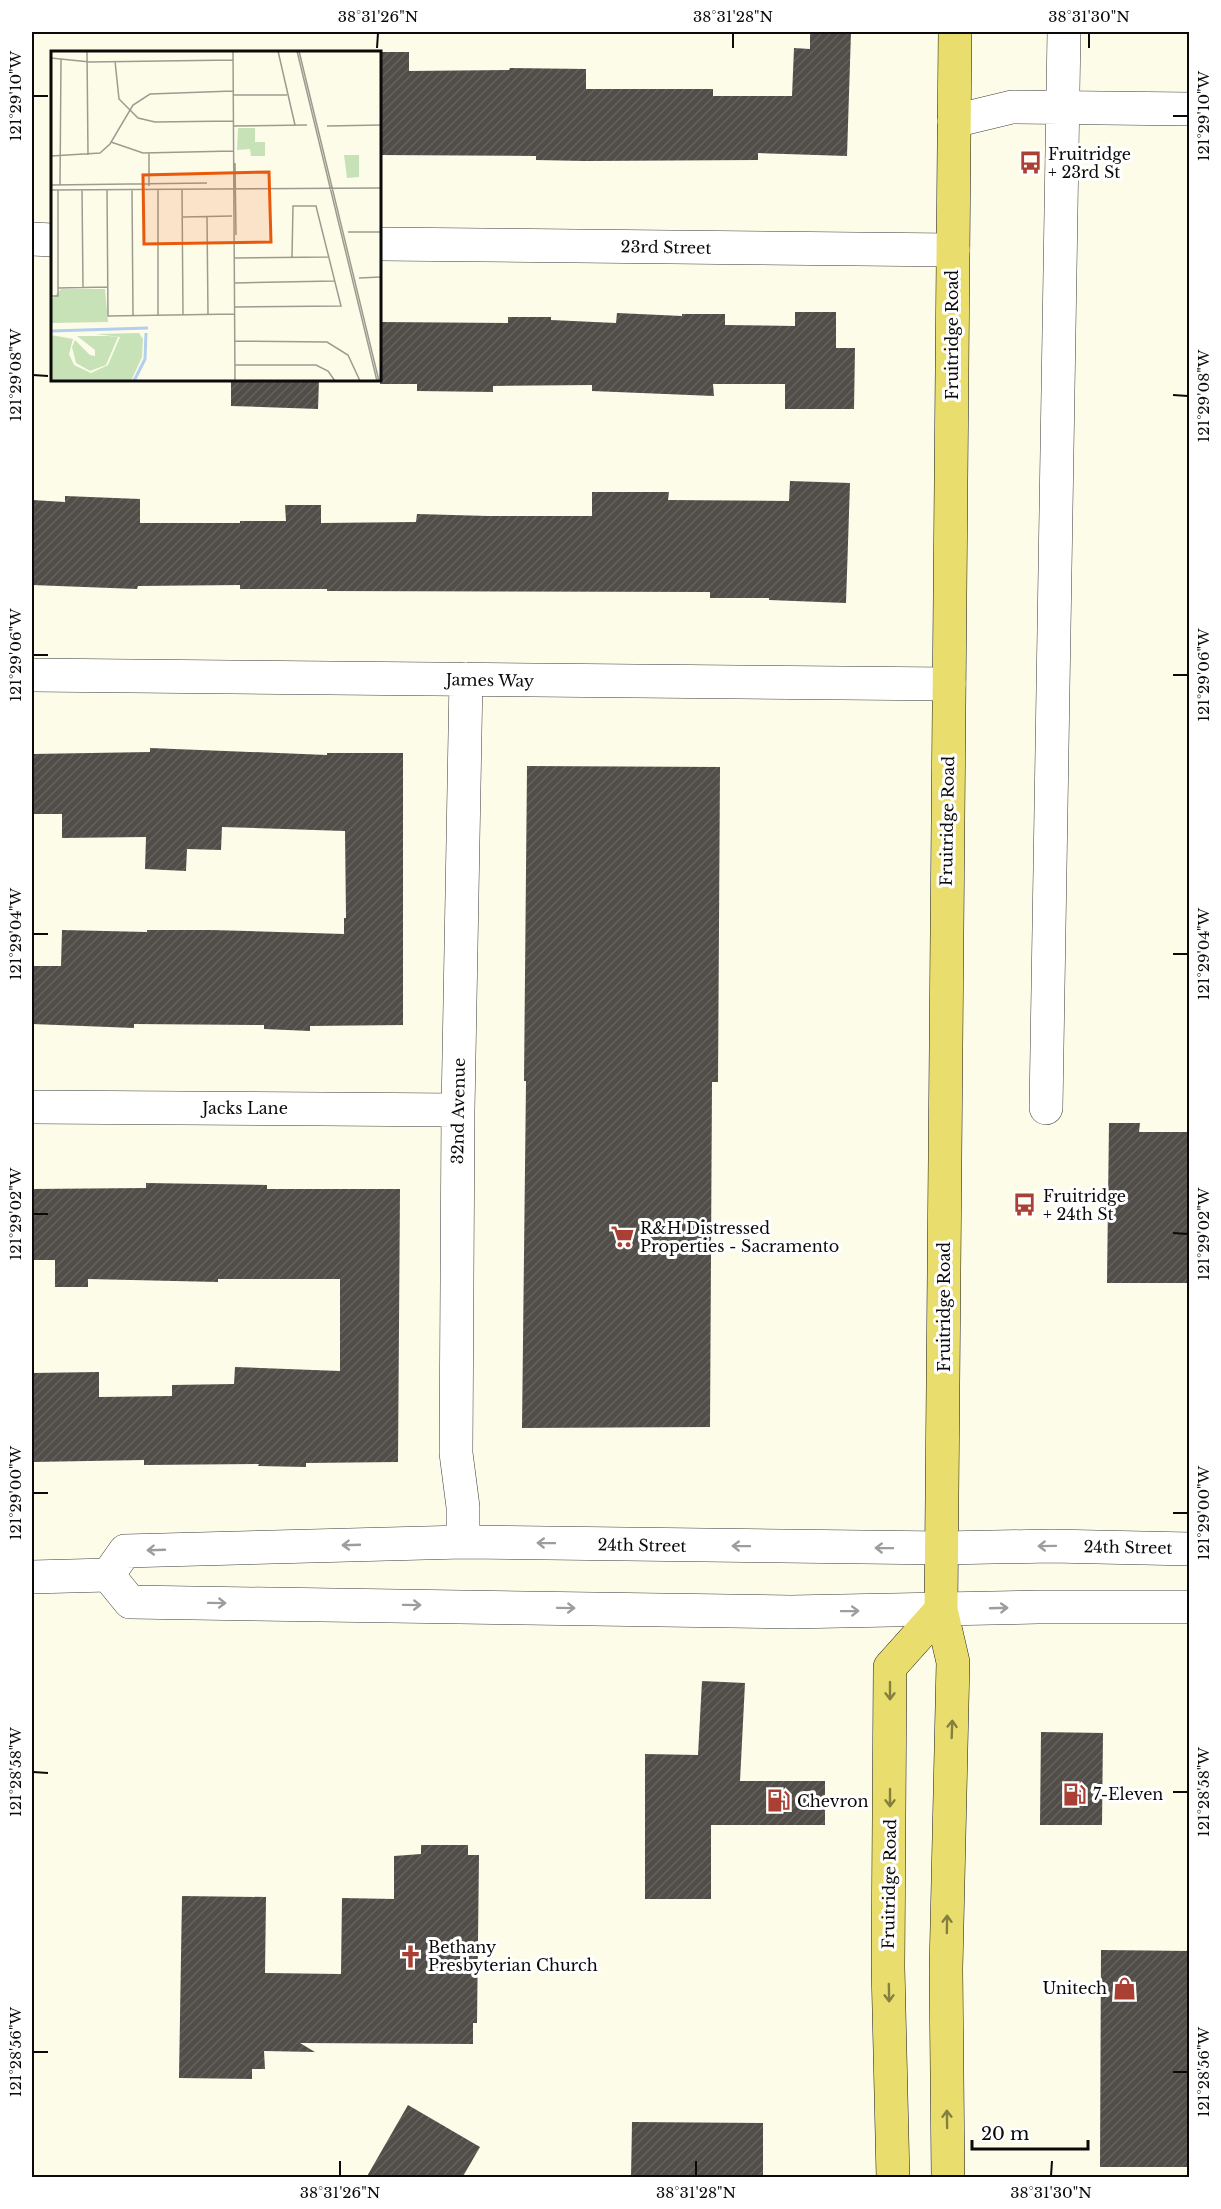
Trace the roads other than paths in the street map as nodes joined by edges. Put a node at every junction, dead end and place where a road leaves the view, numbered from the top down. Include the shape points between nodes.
1 (955, 32) edge
2 (1064, 32) edge
3 (1063, 106) junction
4 (1190, 109) edge
5 (954, 121) junction
6 (32, 240) edge
7 (51, 240) edge
8 (381, 244) edge
9 (952, 250) junction
10 (32, 675) edge
11 (466, 680) junction
12 (949, 684) junction
13 (32, 1107) edge
14 (1046, 1108) dead end
15 (458, 1110) junction
16 (463, 1542) junction
17 (943, 1548) junction
18 (1190, 1549) edge
19 (108, 1575) junction
20 (32, 1577) edge
21 (1190, 1607) edge
22 (941, 1610) junction
23 (893, 2178) edge
24 (948, 2178) edge

1 - 5 main road, Fruitridge Road
2 - 3 street
3 - 4 street
3 - 5 street via 1012,107
3 - 14 street
5 - 9 main road, Fruitridge Road
6 - 7 street
8 - 9 street, 23rd Street
9 - 12 main road, Fruitridge Road
10 - 11 street, James Way
11 - 12 street, James Way
11 - 15 street, 32nd Avenue
12 - 17 main road, Fruitridge Road
13 - 15 street, Jacks Lane
15 - 16 street, 32nd Avenue via 456,1453
17 -> 16 street, 24th Street
16 -> 19 street, 24th Street via 125,1551
18 -> 17 street, 24th Street
17 - 22 main road, Fruitridge Road
19 - 20 street
19 -> 22 street via 130,1602 791,1612
22 -> 21 street
22 -> 23 main road, Fruitridge Road via 890,1667 888,1967
24 -> 22 main road, Fruitridge Road via 946,1969 954,1662

